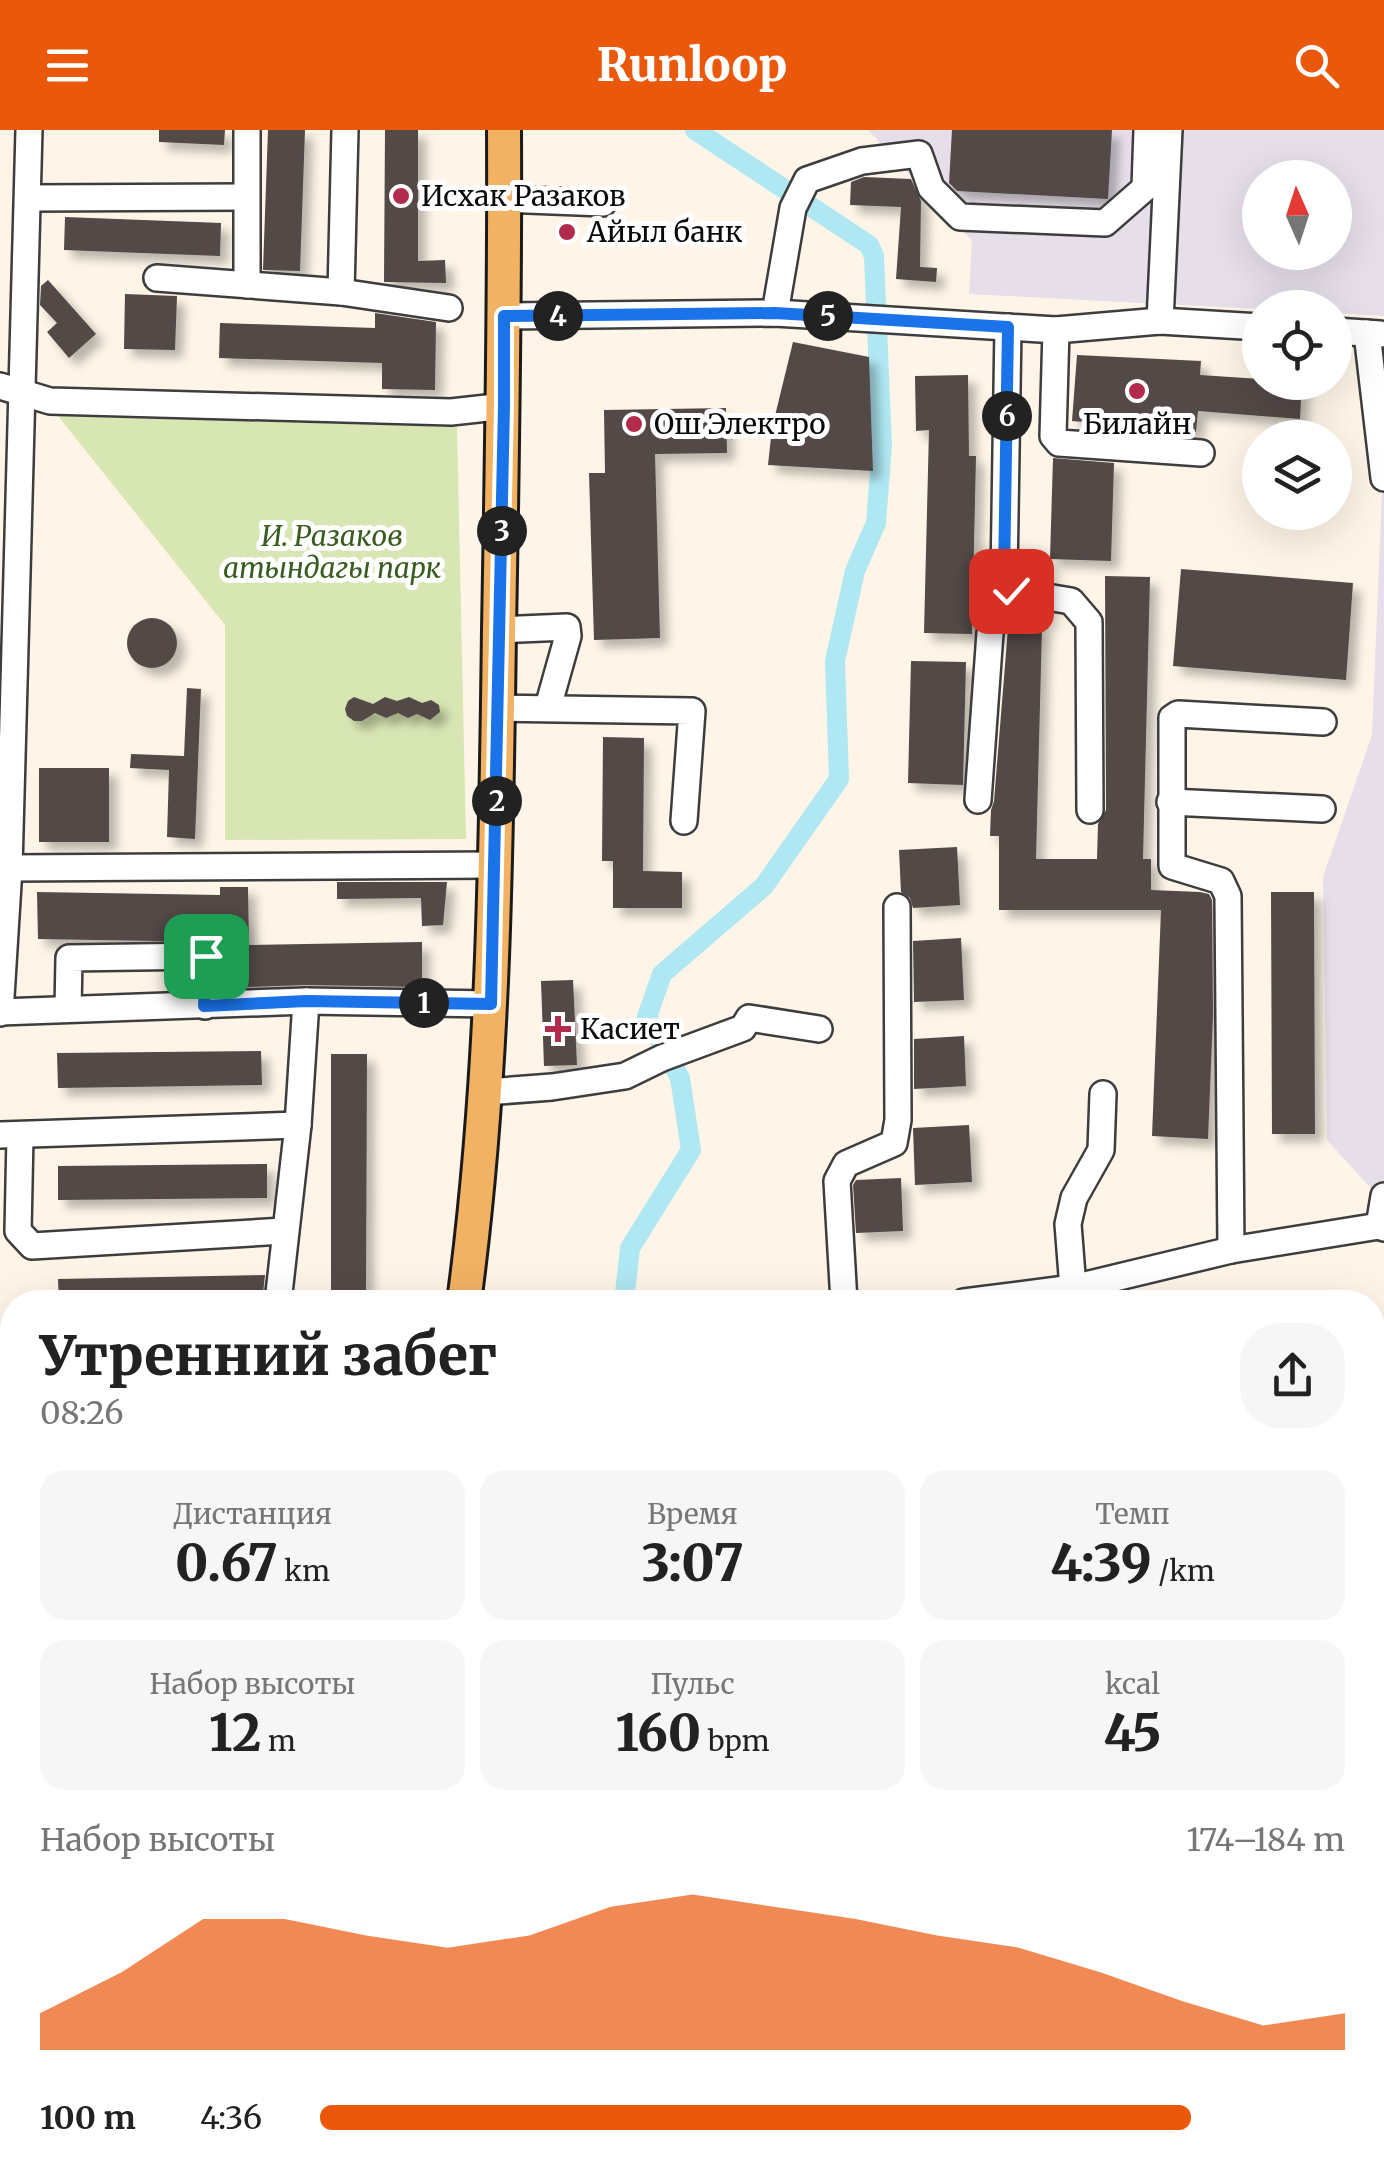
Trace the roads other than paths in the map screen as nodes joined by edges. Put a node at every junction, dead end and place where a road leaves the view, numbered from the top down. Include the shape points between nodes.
1 (29, 130) edge
2 (247, 130) edge
3 (345, 130) edge
4 (504, 130) edge
5 (1147, 130) edge
6 (1169, 130) edge
7 (246, 197) junction
8 (29, 198) junction
9 (504, 200) junction
10 (604, 202) dead end
11 (157, 278) dead end
12 (247, 285) junction
13 (341, 292) junction
14 (449, 308) dead end
15 (775, 313) junction
16 (504, 316) junction
17 (1160, 321) junction
18 (1242, 325) edge
19 (1008, 327) junction
20 (1056, 330) junction
21 (1376, 333) edge
22 (12, 390) edge
23 (504, 406) junction
24 (1202, 453) dead end
25 (1384, 478) edge
26 (1011, 591) junction
27 (499, 630) junction
28 (548, 707) junction
29 (499, 708) junction
30 (1323, 722) dead end
31 (978, 800) dead end
32 (1170, 802) junction
33 (1322, 809) dead end
34 (1090, 810) dead end
35 (684, 821) dead end
36 (496, 866) junction
37 (10, 868) junction
38 (897, 907) dead end
39 (306, 1001) junction
40 (491, 1004) junction
41 (204, 1006) junction
42 (68, 1009) junction
43 (0, 1013) edge
44 (819, 1029) dead end
45 (486, 1092) junction
46 (1103, 1094) dead end
47 (298, 1126) junction
48 (10, 1135) edge
49 (1384, 1196) edge
50 (1382, 1227) edge
51 (284, 1232) junction
52 (1231, 1250) junction
53 (1072, 1288) junction
54 (279, 1290) edge
55 (466, 1290) edge
56 (843, 1290) edge
57 (1057, 1290) edge

1 - 8 street
2 - 7 street
3 - 13 street
4 - 9 main road
5 - 15 street via 1145,188 1106,223 960,217 931,188 920,154 862,160 807,180 793,208
6 - 17 street
7 - 8 street
7 - 12 street
8 - 22 street
9 - 10 street
9 - 16 main road
11 - 12 street
12 - 13 street
13 - 14 street
15 - 16 street
15 - 19 street
16 - 23 main road
17 - 18 street
17 - 20 street
19 - 20 street
19 - 26 street via 1004,576
20 - 24 street via 1053,436 1059,442
21 - 25 street
22 - 23 street via 50,401 451,412
22 - 37 street
23 - 27 main road
26 - 31 street via 990,633
26 - 34 street via 1071,602 1089,622
27 - 28 street via 567,628
27 - 29 main road
28 - 29 street
28 - 35 street via 692,710
29 - 36 main road
30 - 32 street via 1178,714 1170,734
32 - 33 street
32 - 52 street via 1172,866 1221,881 1228,896
36 - 37 street
36 - 40 main road
37 - 43 street
38 - 56 street via 898,1120 894,1144 846,1164 837,1181
39 - 40 street
39 - 41 street
39 - 47 street
40 - 45 main road
41 - 42 street
41 - 42 street via 206,956 69,958
42 - 43 street
44 - 45 street via 748,1018 743,1028 625,1076
45 - 55 main road
46 - 53 street via 1100,1150 1068,1224
47 - 48 street
47 - 51 street
48 - 51 street via 18,1231 32,1246
49 - 50 street
50 - 52 street
51 - 54 street
52 - 53 street
53 - 57 street

